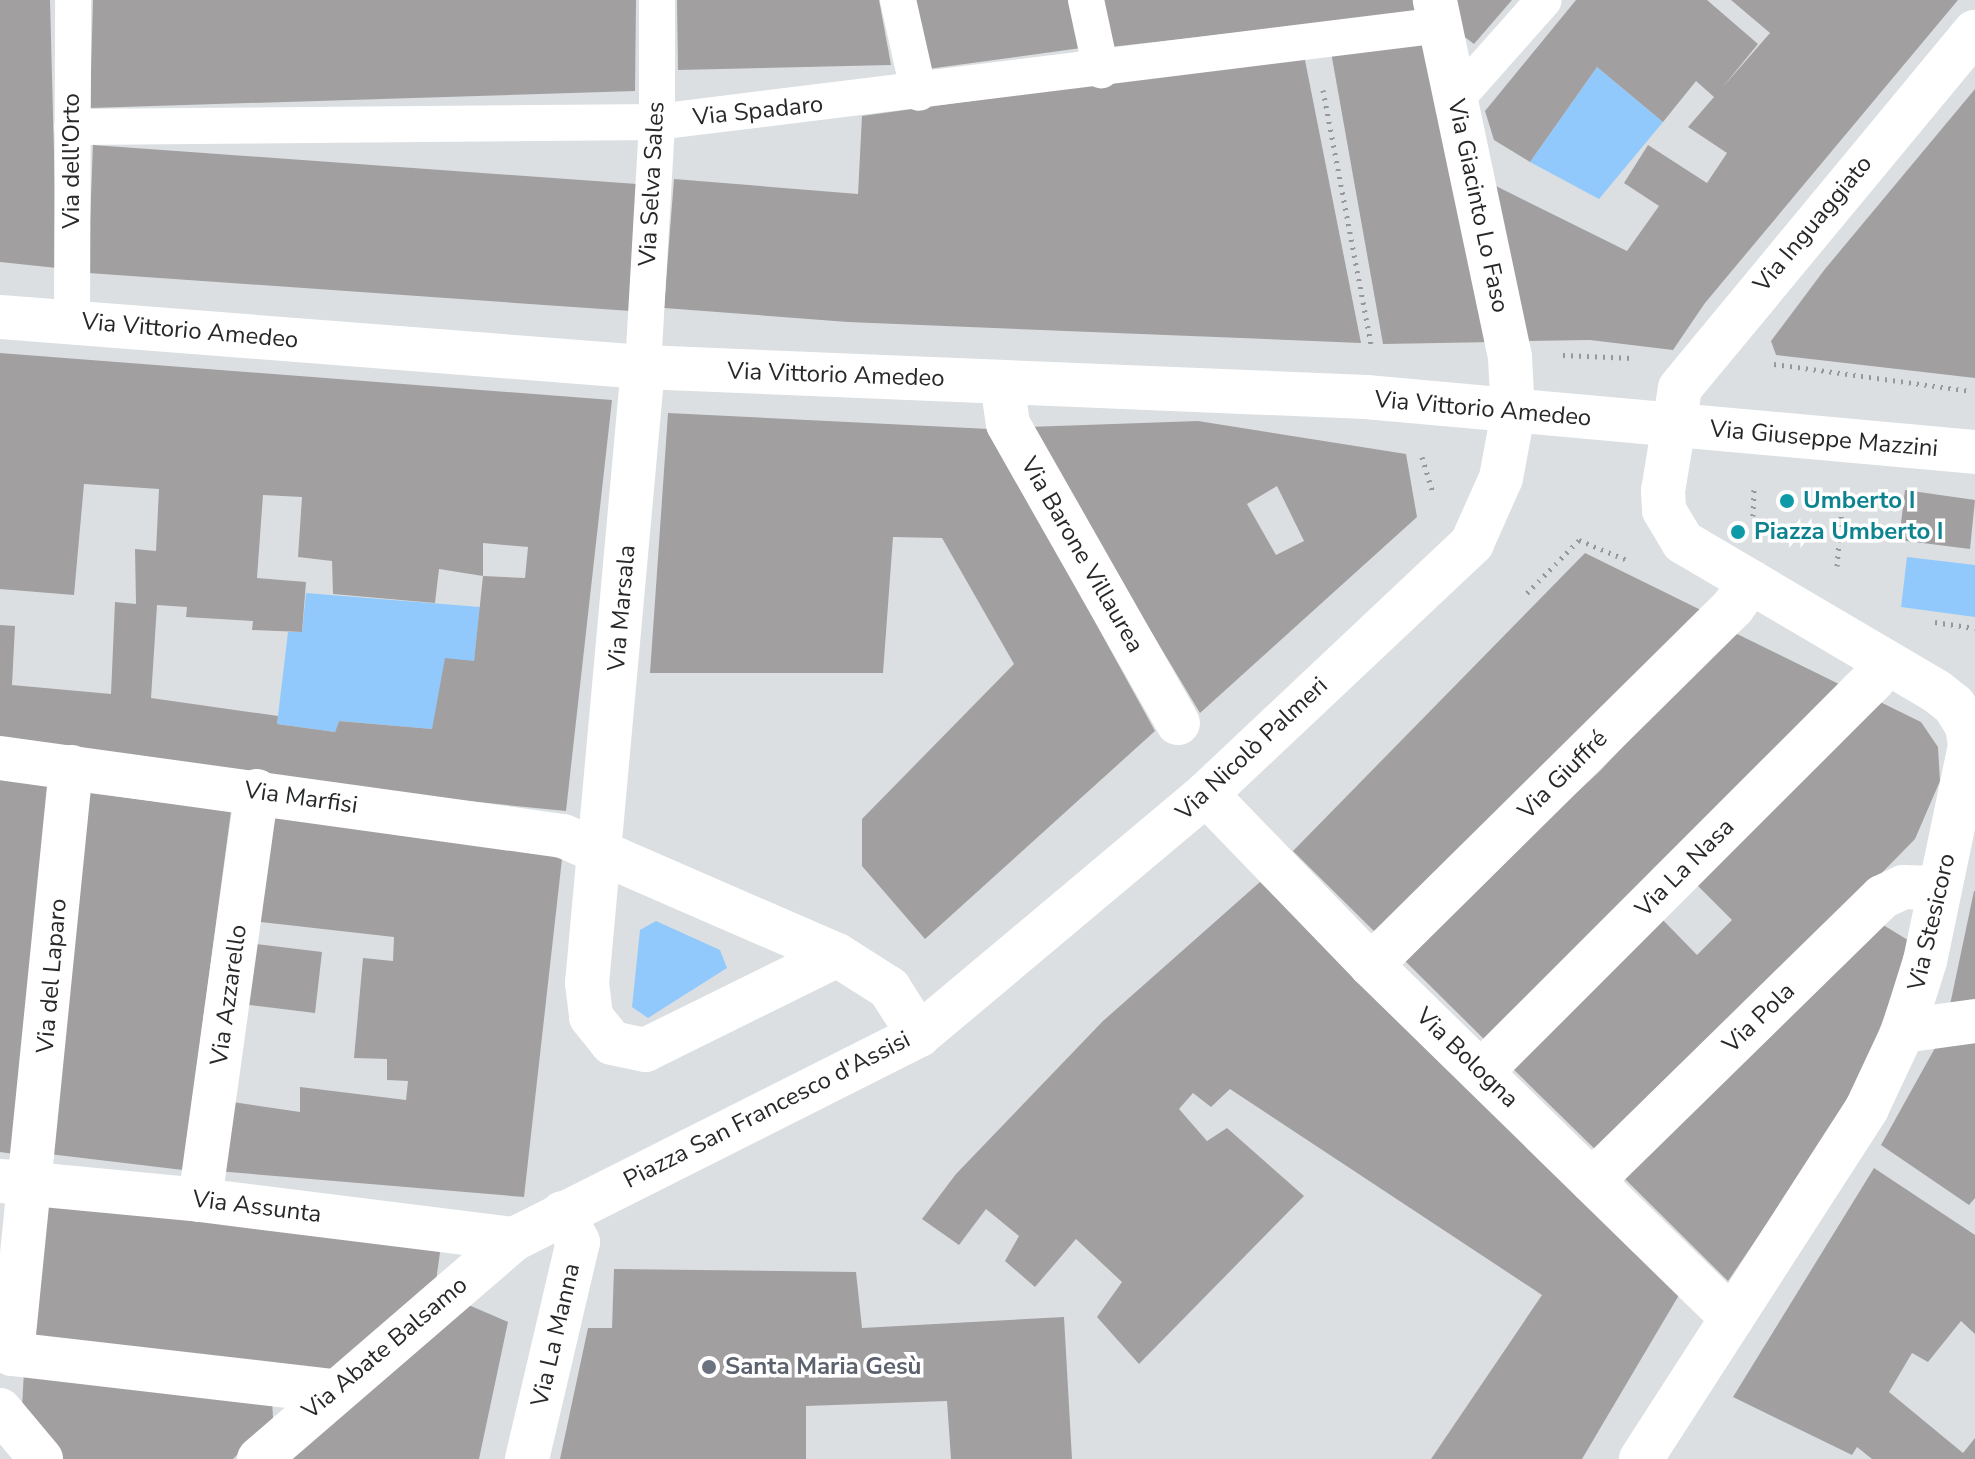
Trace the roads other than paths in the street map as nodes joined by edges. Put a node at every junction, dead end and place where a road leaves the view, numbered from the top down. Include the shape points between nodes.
1 (73, 0) edge
2 (657, 0) edge
3 (898, 0) edge
4 (1086, 0) edge
5 (1544, 0) edge
6 (1437, 13) edge
7 (1975, 32) edge
8 (1101, 70) junction
9 (919, 93) junction
10 (1456, 99) junction
11 (657, 122) junction
12 (72, 127) junction
13 (0, 317) edge
14 (72, 322) junction
15 (643, 367) junction
16 (1002, 383) junction
17 (1513, 413) junction
18 (1673, 426) junction
19 (1975, 452) edge
20 (1751, 582) junction
21 (1885, 661) junction
22 (1178, 723) dead end
23 (0, 758) edge
24 (71, 767) junction
25 (257, 791) junction
26 (1206, 794) junction
27 (601, 848) junction
28 (1940, 888) junction
29 (837, 955) junction
30 (1371, 965) junction
31 (1975, 1021) edge
32 (1903, 1031) junction
33 (919, 1035) junction
34 (1481, 1072) junction
35 (1592, 1181) junction
36 (16, 1183) edge
37 (200, 1200) junction
38 (562, 1213) junction
39 (514, 1239) junction
40 (1732, 1318) junction
41 (331, 1391) junction
42 (0, 1410) edge
43 (41, 1459) edge
44 (259, 1459) edge
45 (527, 1459) edge
46 (1641, 1459) edge

1 - 12 lane, Via dell'Orto
2 - 11 lane, Via Selva Sales
3 - 9 lane
4 - 8 lane
5 - 10 lane
6 - 8 lane, Via Spadaro via 1314,42
6 - 10 street, Via Giacinto Lo Faso
7 - 18 street, Via Inguaggiato via 1696,362 1680,388
8 - 9 lane, Via Spadaro
9 - 11 lane, Via Spadaro
10 - 17 street, Via Giacinto Lo Faso via 1510,357
11 - 12 lane, Via Spadaro
11 - 15 lane, Via Selva Sales
12 - 14 lane, Via dell'Orto
13 - 14 street, Via Vittorio Amedeo
14 - 15 street, Via Vittorio Amedeo
15 - 16 street, Via Vittorio Amedeo
15 - 27 street, Via Marsala
16 - 17 street, Via Vittorio Amedeo via 1366,397
16 - 22 street, Via Barone Villaurea via 1008,424
17 - 18 street, Via Vittorio Amedeo
17 - 26 street, Via Nicolò Palmeri via 1501,478 1472,543
18 - 19 street, Via Giuseppe Mazzini
18 - 20 street, Via Stesicoro via 1663,491 1671,528 1683,542
20 - 21 street, Via Stesicoro
20 - 30 street, Via Giuffré via 1733,607
21 - 28 street, Via Stesicoro via 1954,705 1967,726 1970,745
21 - 34 street, Via La Nasa
23 - 24 street, Via Marfisi
24 - 25 street, Via Marfisi
24 - 36 street, Via del Laparo
25 - 27 street, Via Marfisi via 563,836
25 - 37 street, Via Azzarello
26 - 30 street, Via Bologna
26 - 33 street, Via Nicolò Palmeri
27 - 29 street, Piazza San Francesco d'Assisi
27 - 29 street via 586,1001 591,1017 612,1043 628,1049 663,1045
28 - 32 street, Via Stesicoro
28 - 35 street, Via Pola via 1903,887 1882,897
29 - 33 street, Piazza San Francesco d'Assisi via 889,988
30 - 34 street, Via Bologna
31 - 32 street
32 - 40 street, Via Stesicoro via 1867,1108
33 - 38 street, Piazza San Francesco d'Assisi
34 - 35 street, Via Bologna
35 - 40 street, Via Bologna
36 - 37 street, Via Assunta
36 - 41 street, Via del Laparo via 12,1354
37 - 39 street, Via Assunta
38 - 39 street, Piazza San Francesco d'Assisi
38 - 45 street, Via La Manna via 578,1242
39 - 41 street, Via Abate Balsamo
40 - 46 street, Via Stesicoro
41 - 44 street, Via Abate Balsamo
42 - 43 street

